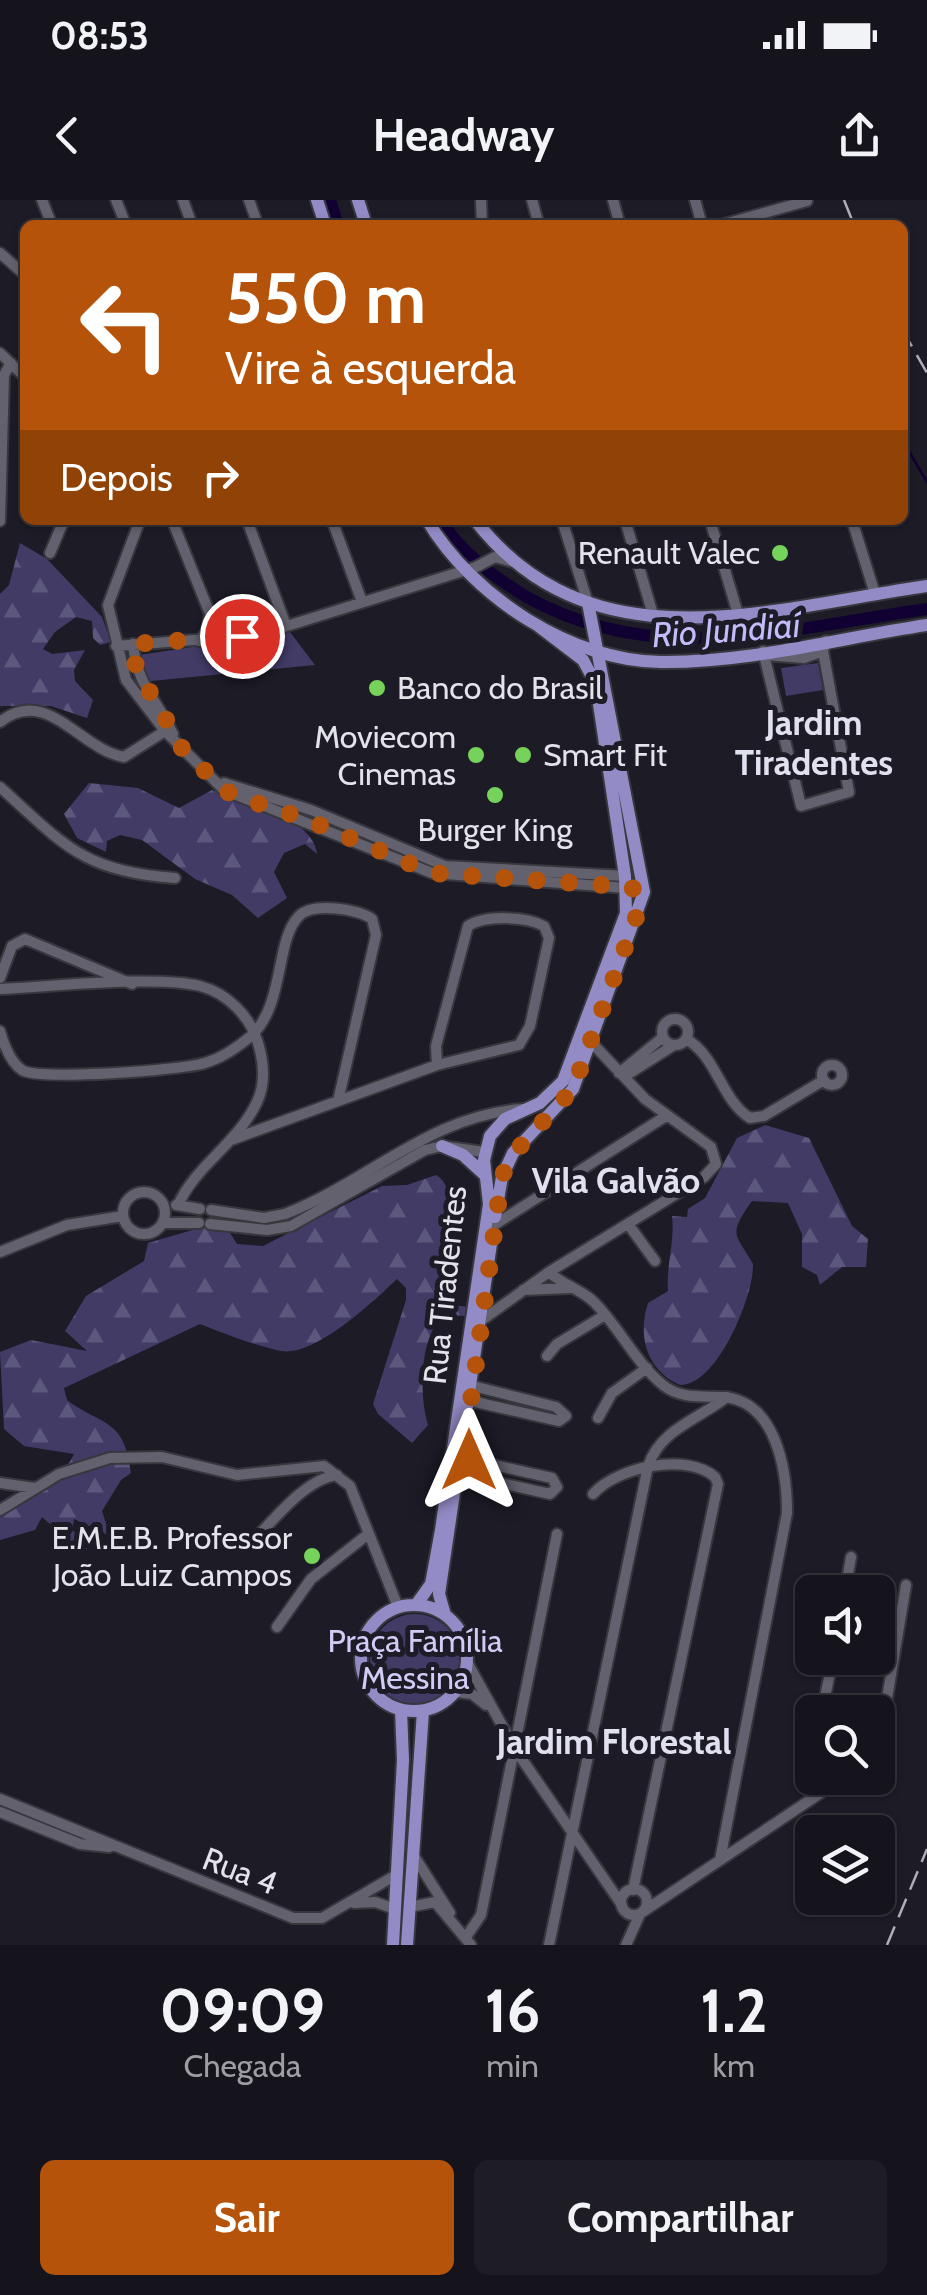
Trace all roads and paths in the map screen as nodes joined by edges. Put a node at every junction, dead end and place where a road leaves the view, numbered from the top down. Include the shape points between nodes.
1 (807, 201) edge
2 (777, 209) junction
3 (738, 220) edge
4 (780, 220) edge
5 (0, 253) edge
6 (20, 271) edge
7 (0, 353) edge
8 (12, 363) junction
9 (20, 372) edge
10 (0, 521) edge
11 (62, 525) edge
12 (139, 525) edge
13 (174, 525) edge
14 (248, 525) edge
15 (334, 525) edge
16 (432, 525) edge
17 (480, 525) edge
18 (564, 525) edge
19 (626, 525) edge
20 (711, 525) edge
21 (854, 525) edge
22 (50, 554) dead end
23 (513, 562) junction
24 (473, 572) junction
25 (927, 586) edge
26 (875, 594) junction
27 (360, 600) junction
28 (589, 609) junction
29 (738, 614) junction
30 (654, 619) junction
31 (286, 623) junction
32 (537, 625) junction
33 (927, 626) edge
34 (199, 640) junction
35 (133, 644) junction
36 (116, 646) junction
37 (824, 646) junction
38 (598, 647) junction
39 (763, 653) junction
40 (132, 690) junction
41 (149, 691) junction
42 (0, 722) edge
43 (165, 731) junction
44 (178, 744) junction
45 (210, 775) junction
46 (0, 787) edge
47 (255, 794) junction
48 (279, 811) junction
49 (342, 822) junction
50 (617, 834) junction
51 (353, 840) junction
52 (638, 852) junction
53 (445, 866) junction
54 (418, 868) junction
55 (175, 878) dead end
56 (632, 882) junction
57 (0, 978) edge
58 (132, 984) junction
59 (0, 989) edge
60 (0, 1031) edge
61 (255, 1032) junction
62 (664, 1036) junction
63 (686, 1039) junction
64 (592, 1043) junction
65 (674, 1045) junction
66 (437, 1065) junction
67 (620, 1073) junction
68 (824, 1080) dead end
69 (338, 1101) junction
70 (524, 1108) junction
71 (666, 1116) junction
72 (446, 1126) junction
73 (527, 1138) junction
74 (231, 1140) junction
75 (442, 1146) junction
76 (484, 1152) junction
77 (514, 1153) junction
78 (486, 1176) junction
79 (162, 1200) junction
80 (178, 1205) junction
81 (123, 1216) junction
82 (164, 1223) junction
83 (628, 1224) junction
84 (494, 1225) junction
85 (0, 1251) edge
86 (655, 1261) dead end
87 (549, 1272) junction
88 (570, 1288) junction
89 (522, 1290) junction
90 (485, 1296) junction
91 (503, 1302) junction
92 (605, 1316) junction
93 (482, 1320) junction
94 (548, 1356) dead end
95 (647, 1368) junction
96 (473, 1386) junction
97 (727, 1397) junction
98 (471, 1401) junction
99 (598, 1418) dead end
100 (463, 1458) junction
101 (648, 1466) junction
102 (460, 1474) junction
103 (338, 1475) junction
104 (0, 1483) edge
105 (36, 1488) junction
106 (593, 1494) dead end
107 (0, 1510) edge
108 (557, 1534) dead end
109 (367, 1536) junction
110 (252, 1542) dead end
111 (852, 1557) dead end
112 (848, 1575) edge
113 (906, 1586) dead end
114 (416, 1605) junction
115 (398, 1607) junction
116 (444, 1614) junction
117 (277, 1627) dead end
118 (467, 1662) junction
119 (456, 1692) junction
120 (888, 1695) edge
121 (490, 1709) junction
122 (401, 1710) junction
123 (423, 1710) junction
124 (515, 1748) junction
125 (816, 1795) edge
126 (0, 1799) edge
127 (0, 1812) edge
128 (39, 1820) junction
129 (67, 1824) junction
130 (572, 1834) junction
131 (62, 1836) junction
132 (110, 1847) junction
133 (412, 1854) junction
134 (720, 1860) junction
135 (396, 1875) junction
136 (606, 1884) junction
137 (637, 1892) junction
138 (663, 1897) junction
139 (353, 1903) junction
140 (410, 1907) junction
141 (624, 1908) junction
142 (395, 1909) junction
143 (642, 1912) junction
144 (452, 1919) junction
145 (627, 1940) edge
146 (468, 1941) edge
147 (393, 1945) edge
148 (407, 1945) edge
149 (549, 1945) edge

1 - 2 street
2 - 3 street
2 - 4 street
5 - 6 street
7 - 8 street
8 - 9 street
8 - 10 street via 4,375
11 - 22 street
12 - 36 street via 108,605
13 - 34 street via 210,614
14 - 31 street
15 - 27 street
16 - 24 main road
17 - 23 main road
18 - 28 street, Rua Tiradentes
19 - 30 street
20 - 29 street
21 - 26 street
23 - 24 street via 495,557
23 - 28 main road
24 - 27 street
24 - 32 main road
25 - 26 main road
26 - 29 main road
27 - 31 street
28 - 30 main road
28 - 38 main road, Rua Tiradentes
29 - 30 main road
31 - 34 street via 258,635
32 - 38 main road
32 - 50 main road, Rua Tiradentes via 582,660 596,684
33 - 37 main road
34 - 35 street
35 - 36 street
35 - 41 street via 137,676
36 - 40 street
37 - 39 main road
37 - 39 street via 849,792 801,806
38 - 39 main road via 629,660 660,662
38 - 52 main road, Rua Tiradentes
40 - 41 street
40 - 43 street
41 - 44 street
42 - 43 street via 39,710 124,757
43 - 44 street
44 - 45 street
45 - 47 street
45 - 48 street via 238,797
46 - 55 street via 80,856 116,872
47 - 48 street
47 - 49 street
48 - 51 street
49 - 51 street
49 - 53 street
50 - 52 main road via 625,858
50 - 56 main road, Rua Tiradentes
51 - 54 street
52 - 56 main road, Rua Tiradentes
53 - 54 street
53 - 56 street
54 - 56 street via 448,877
56 - 64 main road, Rua Tiradentes via 641,904
56 - 70 main road, Rua Tiradentes via 621,934 568,1072 549,1096
57 - 58 street via 12,946 25,939
58 - 59 street
58 - 61 street via 204,987 236,1007
60 - 61 street via 13,1061 34,1075 190,1067 223,1056
61 - 69 street via 278,986 299,916 326,909 367,915 376,935
61 - 74 street via 264,1080
62 - 63 street via 664,1026 676,1020 687,1028
62 - 65 street
62 - 67 street
63 - 65 street
63 - 68 street via 750,1118
64 - 67 street
64 - 73 main road, Rua Tiradentes via 567,1099
65 - 67 street
66 - 66 street via 510,1050 526,1037 549,938 544,926 528,920 468,926 436,1046
66 - 69 street
67 - 71 street
69 - 74 street
70 - 72 street
70 - 73 main road via 535,1119
70 - 76 main road, Rua Tiradentes via 499,1125
71 - 83 street via 711,1147 716,1164
71 - 84 street
72 - 75 street
72 - 80 street via 285,1214 264,1218
73 - 77 main road, Rua Tiradentes
74 - 80 street via 195,1176
75 - 76 street
75 - 78 main road
75 - 82 street via 290,1226
76 - 77 main road
76 - 78 main road, Rua Tiradentes
77 - 84 main road, Rua Tiradentes via 502,1176
78 - 114 main road, Rua Tiradentes via 488,1204 441,1530 430,1584
79 - 80 street
79 - 81 street via 136,1192
79 - 82 street
81 - 82 street via 141,1234
81 - 85 street via 67,1225
83 - 86 street
83 - 87 street
84 - 90 main road, Rua Tiradentes
87 - 88 street
87 - 89 street
88 - 89 street
88 - 92 street
89 - 91 street
90 - 91 street
90 - 93 main road, Rua Tiradentes
91 - 93 street
92 - 94 street
92 - 95 street
93 - 96 main road, Rua Tiradentes
95 - 97 street via 672,1391
95 - 99 street via 612,1393
96 - 98 main road, Rua Tiradentes
96 - 98 street via 556,1407 565,1419
97 - 101 street via 668,1434
97 - 134 street via 744,1400 762,1417 779,1454 787,1513
98 - 100 main road, Rua Tiradentes
100 - 102 main road, Rua Tiradentes
100 - 102 street via 552,1478 556,1494
101 - 106 street via 629,1469
101 - 130 street
101 - 137 street via 702,1468 716,1477 716,1498
102 - 116 main road, Rua Tiradentes via 439,1594
103 - 105 street via 316,1465 237,1475 134,1455 89,1464
103 - 109 street via 350,1486
103 - 110 street via 288,1506
104 - 105 street
105 - 107 street
108 - 124 street
109 - 115 street
109 - 117 street via 311,1580
111 - 112 street
113 - 120 street
114 - 115 main road
114 - 116 main road
115 - 122 main road via 371,1627 361,1659 373,1691
116 - 118 main road via 462,1635
118 - 119 main road
118 - 121 street
119 - 121 street via 478,1696
119 - 123 main road
121 - 124 street
122 - 123 main road
122 - 135 main road
123 - 133 main road
124 - 130 street
124 - 146 street via 481,1915
125 - 134 street
126 - 128 street, Rua 4
127 - 128 street, Rua 4
128 - 129 street, Rua 4
128 - 131 street, Rua 4
129 - 131 street
129 - 132 street, Rua 4
130 - 136 street
130 - 149 street
131 - 132 street, Rua 4
132 - 139 street, Rua 4 via 293,1918 322,1918
133 - 140 main road
133 - 144 street
134 - 138 street
135 - 139 street, Rua 4
135 - 142 main road
136 - 137 street
136 - 141 street
137 - 138 street
137 - 141 street
137 - 143 street
138 - 143 street
139 - 142 street, Rua 4
140 - 144 street via 430,1900
140 - 148 main road
141 - 143 street
141 - 145 street
142 - 147 main road
143 - 145 street
144 - 146 street

